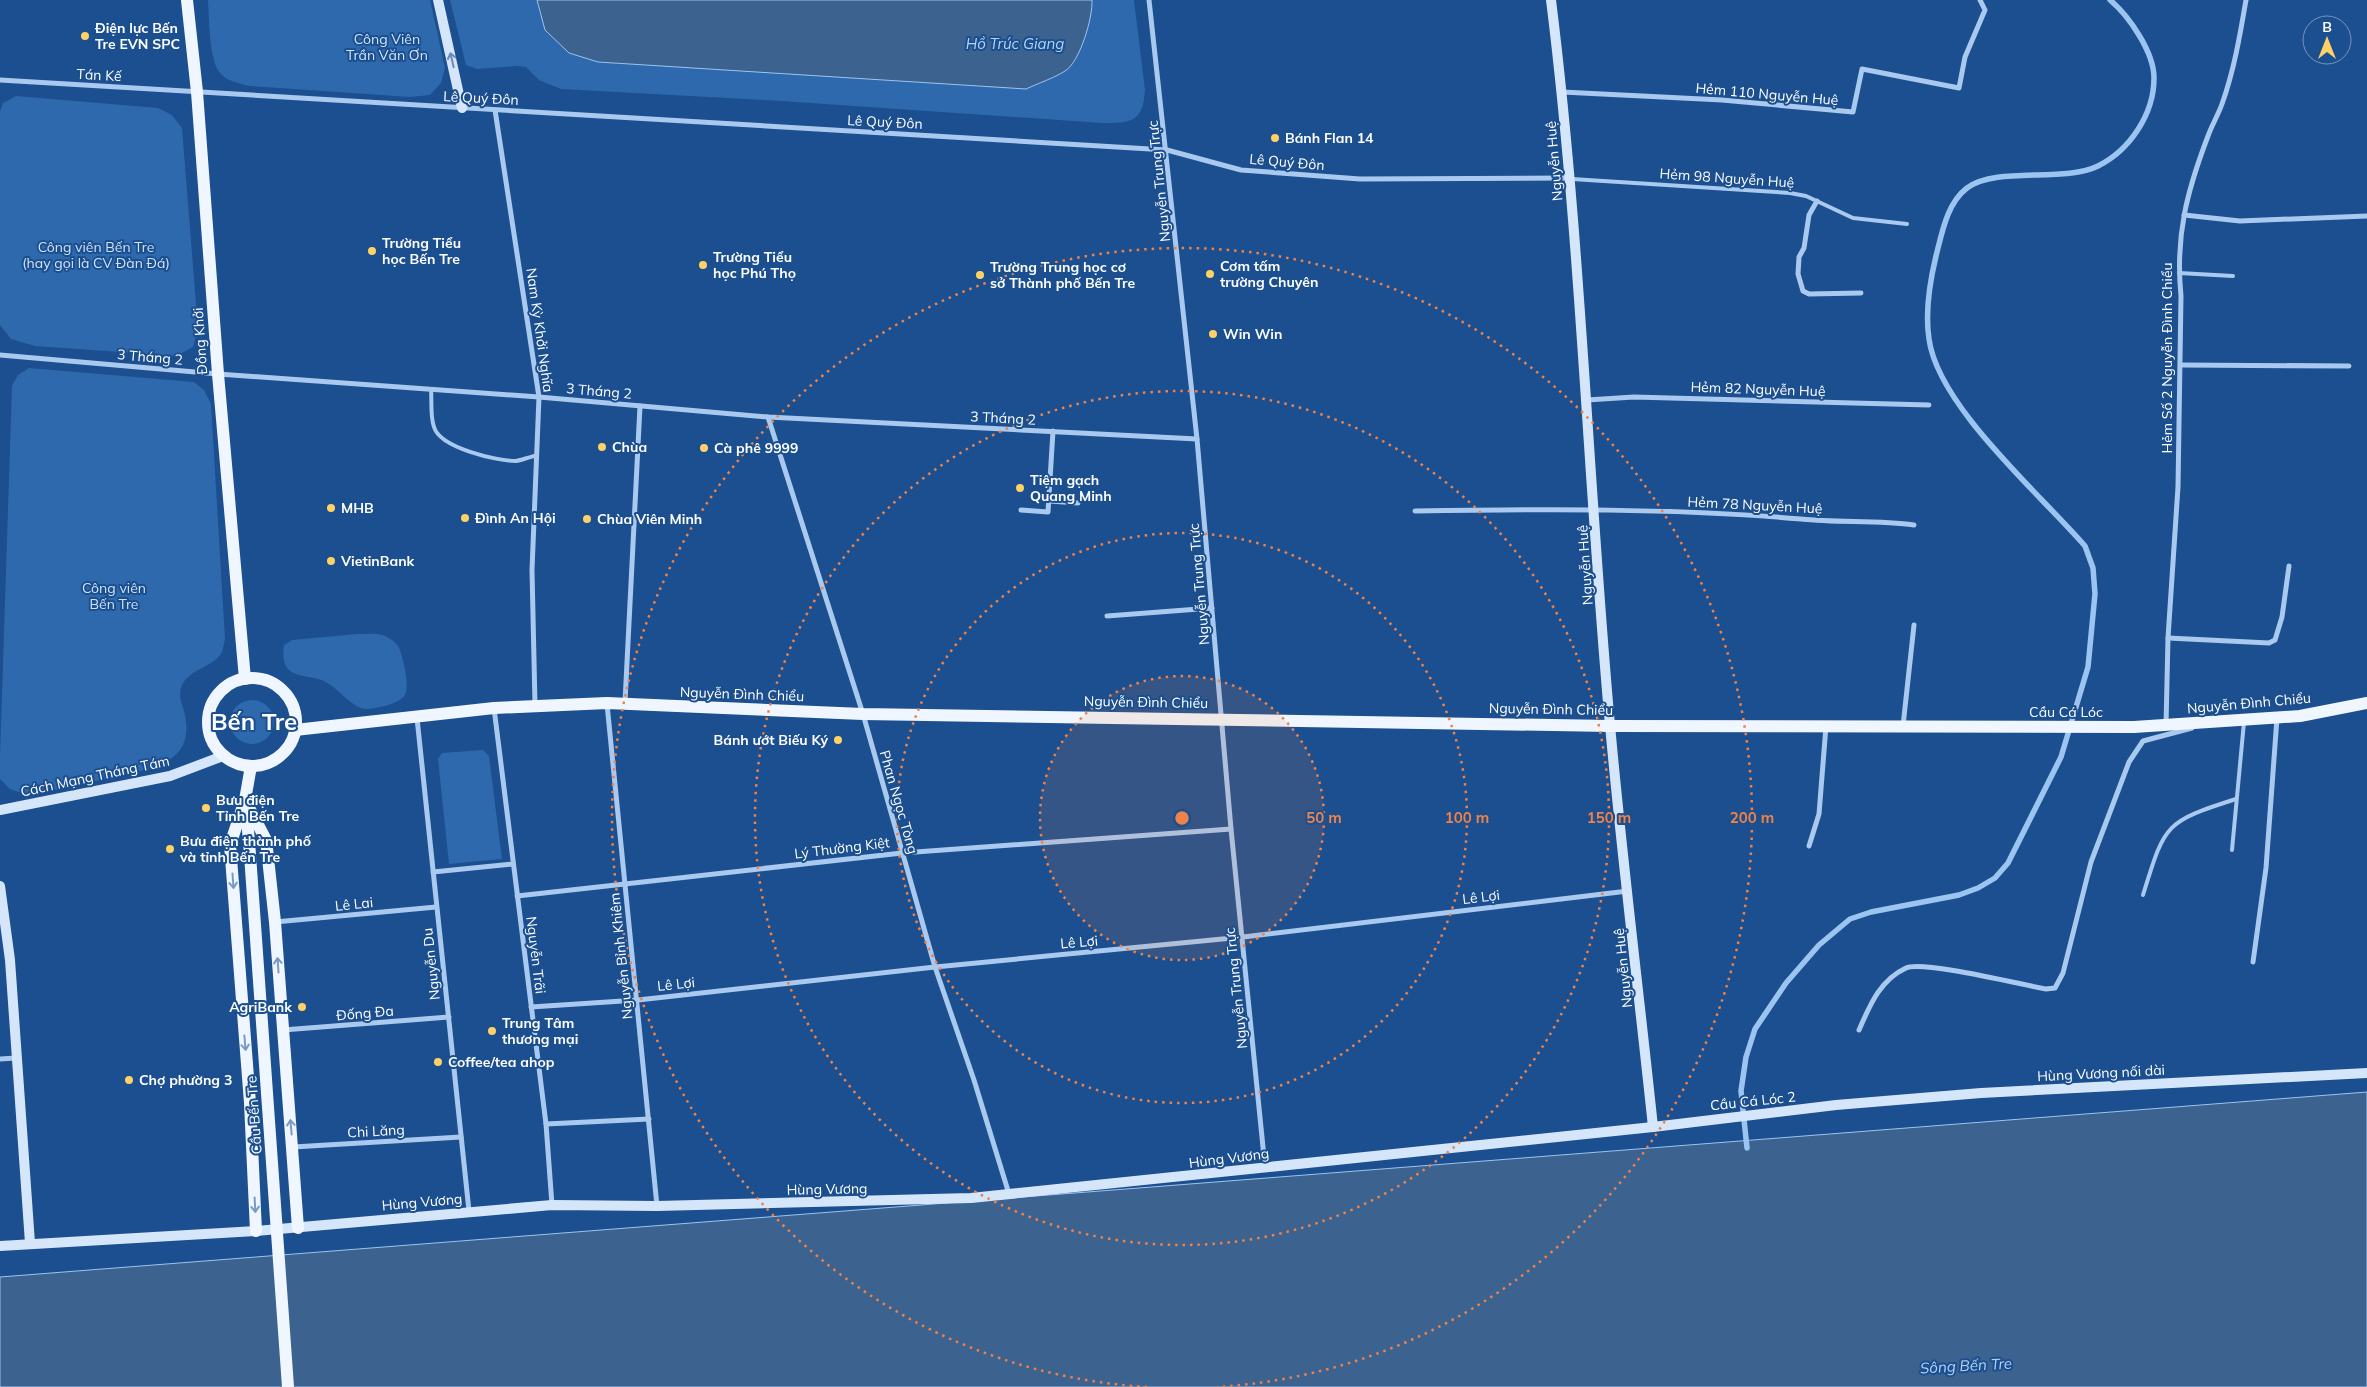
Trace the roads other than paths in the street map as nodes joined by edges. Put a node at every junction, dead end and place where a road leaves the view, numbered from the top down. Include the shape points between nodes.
1 (187, 0) edge
2 (438, 0) edge
3 (1150, 0) edge
4 (1551, 0) edge
5 (1980, 0) edge
6 (2246, 0) edge
7 (0, 80) edge
8 (197, 92) junction
9 (1562, 92) junction
10 (462, 108) junction
11 (495, 110) junction
12 (1167, 150) junction
13 (1569, 178) junction
14 (1817, 201) junction
15 (2184, 215) junction
16 (2367, 216) edge
17 (1907, 224) dead end
18 (2179, 273) junction
19 (2233, 276) dead end
20 (1861, 294) dead end
21 (0, 355) edge
22 (2181, 365) junction
23 (2349, 366) dead end
24 (218, 374) junction
25 (431, 389) junction
26 (539, 397) junction
27 (1587, 400) junction
28 (1929, 405) dead end
29 (640, 406) junction
30 (768, 417) junction
31 (1053, 432) junction
32 (1197, 439) junction
33 (535, 456) junction
34 (1049, 501) junction
35 (1078, 503) dead end
36 (1595, 509) junction
37 (1021, 510) dead end
38 (1415, 511) dead end
39 (1914, 525) dead end
40 (2289, 566) dead end
41 (1212, 608) junction
42 (1107, 616) dead end
43 (1914, 624) dead end
44 (2168, 638) junction
45 (245, 679) junction
46 (607, 703) junction
47 (2367, 703) edge
48 (625, 704) junction
49 (535, 705) junction
50 (494, 708) junction
51 (863, 714) junction
52 (416, 715) junction
53 (1222, 718) junction
54 (2277, 718) junction
55 (2244, 720) junction
56 (2206, 722) junction
57 (1610, 726) junction
58 (1826, 726) junction
59 (1903, 726) junction
60 (1998, 726) joint
61 (2166, 726) junction
62 (2134, 727) joint
63 (295, 730) junction
64 (223, 756) junction
65 (251, 766) junction
66 (2236, 799) junction
67 (245, 800) junction
68 (0, 810) edge
69 (1231, 829) junction
70 (1809, 846) dead end
71 (2232, 850) dead end
72 (902, 853) junction
73 (514, 864) junction
74 (433, 872) junction
75 (624, 885) junction
76 (0, 886) edge
77 (1628, 891) junction
78 (2143, 895) dead end
79 (517, 896) junction
80 (436, 906) junction
81 (275, 922) junction
82 (1243, 937) junction
83 (2253, 962) dead end
84 (935, 967) junction
85 (638, 1000) junction
86 (531, 1007) junction
87 (448, 1017) junction
88 (283, 1030) junction
89 (1859, 1030) dead end
90 (16, 1058) junction
91 (0, 1059) edge
92 (2367, 1073) edge
93 (1836, 1105) joint
94 (649, 1119) junction
95 (546, 1124) junction
96 (1653, 1127) junction
97 (461, 1137) junction
98 (292, 1147) junction
99 (1264, 1167) junction
100 (1009, 1194) junction
101 (552, 1205) junction
102 (657, 1206) junction
103 (469, 1212) junction
104 (298, 1228) junction
105 (256, 1231) junction
106 (30, 1243) junction
107 (0, 1246) edge
108 (288, 1387) edge

1 - 8 main road, Đồng Khởi
10 -> 2 street
3 - 12 street, Nguyễn Trung Trực
4 - 9 street, Nguyễn Huệ
5 - 9 street, Hẻm 110 Nguyễn Huệ via 1985,10 1963,62 1959,88 1862,69 1853,112 1722,100
6 - 15 street, Hẻm Số 2 Nguyễn Đình Chiểu via 2222,104 2194,174
7 - 8 street, Tán Kế
8 - 10 street, Lê Quý Đôn
8 - 24 main road, Đồng Khởi
9 - 13 street, Nguyễn Huệ
10 - 11 street, Lê Quý Đôn
11 - 12 street, Lê Quý Đôn
11 - 26 street, Nam Kỳ Khởi Nghĩa
12 - 13 street, Lê Quý Đôn via 1241,170 1360,179
12 - 32 street, Nguyễn Trung Trực
13 - 14 lane, Hẻm 98 Nguyễn Huệ via 1764,190 1806,196
13 - 27 street, Nguyễn Huệ
14 - 17 lane, Hẻm 98 Nguyễn Huệ via 1853,218
14 - 20 street via 1809,215 1804,248 1799,257 1798,274 1803,291 1809,294
15 - 16 street via 2240,221
15 - 18 street, Hẻm Số 2 Nguyễn Đình Chiểu
18 - 19 lane
18 - 22 street, Hẻm Số 2 Nguyễn Đình Chiểu
21 - 24 street, 3 Tháng 2
22 - 23 street
22 - 44 street, Hẻm Số 2 Nguyễn Đình Chiểu via 2178,487
24 - 25 street, 3 Tháng 2
24 - 45 main road, Đồng Khởi
25 - 26 street, 3 Tháng 2
25 - 33 lane via 434,428 440,437 456,447 481,455 517,461
26 - 29 street, 3 Tháng 2
26 - 33 street, Nam Kỳ Khởi Nghĩa
27 - 28 street, Hẻm 82 Nguyễn Huệ via 1634,397
27 - 36 street, Nguyễn Huệ
29 - 30 street, 3 Tháng 2
29 - 48 street
30 - 31 street, 3 Tháng 2
30 - 51 street, Phan Ngọc Tòng
31 - 32 street, 3 Tháng 2
31 - 34 street
32 - 41 street, Nguyễn Trung Trực
33 - 49 street, Nam Kỳ Khởi Nghĩa via 532,570
34 - 35 street
34 - 37 street via 1048,512
36 - 38 street, Hẻm 78 Nguyễn Huệ
36 - 39 street, Hẻm 78 Nguyễn Huệ
36 - 57 street, Nguyễn Huệ
40 - 44 street via 2276,640 2269,643
41 - 42 street
41 - 53 street, Nguyễn Trung Trực
43 - 59 street
44 - 61 street, Hẻm Số 2 Nguyễn Đình Chiểu
45 - 63 main road via 260,679 284,692 296,716
45 - 64 main road via 222,690 209,713 211,739
46 - 48 main road, Nguyễn Đình Chiểu
46 - 49 main road, Nguyễn Đình Chiểu
46 - 75 street, Nguyễn Bỉnh Khiêm
47 - 54 main road, Nguyễn Đình Chiểu
48 - 51 main road, Nguyễn Đình Chiểu
49 - 50 main road, Nguyễn Đình Chiểu
50 - 52 main road, Nguyễn Đình Chiểu
50 - 73 street, Nguyễn Trãi
51 - 53 main road, Nguyễn Đình Chiểu
51 - 72 street, Phan Ngọc Tòng
52 - 63 main road, Nguyễn Đình Chiểu
52 - 74 street, Nguyễn Du
53 - 57 main road, Nguyễn Đình Chiểu
53 - 69 street, Nguyễn Trung Trực
54 - 55 main road, Nguyễn Đình Chiểu
54 - 83 street via 2266,868
55 - 56 main road, Nguyễn Đình Chiểu
55 - 66 lane
56 - 61 main road, Nguyễn Đình Chiểu
56 - 89 street via 2139,745 2128,762 2091,862 2063,973 2055,988 2046,989 1934,967 1908,966 1884,983
57 - 58 main road, Nguyễn Đình Chiểu
57 - 77 street, Nguyễn Huệ
58 - 59 main road, Nguyễn Đình Chiểu
58 - 70 street via 1819,814
59 - 60 main road, Nguyễn Đình Chiểu
60 - 62 main road, Cầu Cá Lóc
61 - 62 main road, Nguyễn Đình Chiểu
63 - 65 main road via 291,742 275,760
64 - 65 main road
64 - 68 street, Cách Mạng Tháng Tám via 170,776
65 - 67 main road
66 - 71 lane
66 - 78 lane via 2176,822 2158,845
67 - 81 main road via 266,840
67 -> 105 main road via 230,845 250,1103
67 - 108 main road, Cầu Bến Tre, bridge
69 - 72 street, Lý Thường Kiệt
69 - 82 street, Nguyễn Trung Trực
72 - 75 street, Lý Thường Kiệt
72 - 84 street, Phan Ngọc Tòng
73 - 74 street
73 - 79 street, Nguyễn Trãi
74 - 80 street, Nguyễn Du
75 - 79 street, Lý Thường Kiệt
75 - 85 street, Nguyễn Bỉnh Khiêm
76 - 90 street via 10,960
77 - 82 street, Lê Lợi
77 - 96 street, Nguyễn Huệ
79 - 86 street, Nguyễn Trãi
80 - 81 street, Lê Lai
80 - 87 street, Nguyễn Du
88 -> 81 main road
82 - 84 street, Lê Lợi
82 - 99 street, Nguyễn Trung Trực
84 - 85 street, Lê Lợi
84 - 100 street, Phan Ngọc Tòng
85 - 86 street, Lê Lợi
85 - 94 street, Nguyễn Bỉnh Khiêm
86 - 95 street, Nguyễn Trãi
87 - 88 street, Đống Đa
87 - 97 street, Nguyễn Du
98 -> 88 main road
90 - 91 street
90 - 106 street
92 - 93 street, Hùng Vương nối dài via 1981,1093
93 - 96 street, Cầu Cá Lóc 2
94 - 95 street
94 - 102 street, Nguyễn Bỉnh Khiêm
95 - 101 street, Nguyễn Trãi
96 - 99 street, Hùng Vương
97 - 98 street, Chi Lăng
97 - 103 street, Nguyễn Du
98 - 104 main road
99 - 100 street, Hùng Vương
100 - 102 street, Hùng Vương via 933,1200
101 - 102 street, Hùng Vương
101 - 103 street, Hùng Vương
103 - 104 street, Hùng Vương
104 - 105 street, Hùng Vương
105 - 106 street, Hùng Vương
106 - 107 street, Hùng Vương

